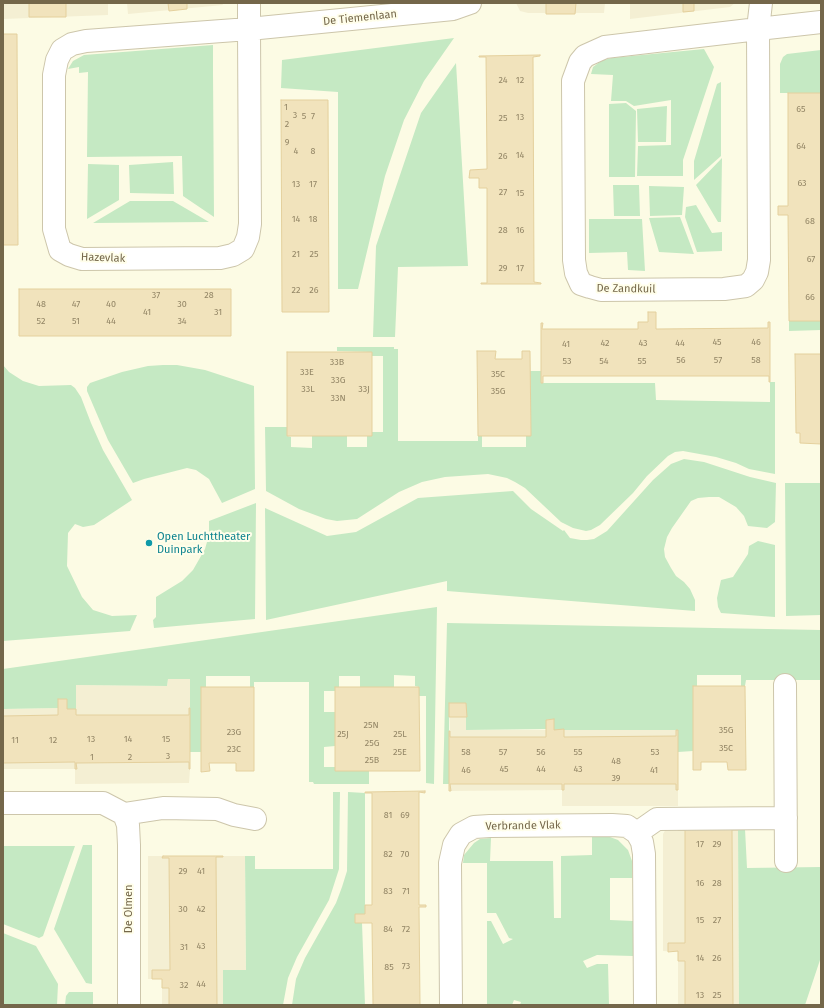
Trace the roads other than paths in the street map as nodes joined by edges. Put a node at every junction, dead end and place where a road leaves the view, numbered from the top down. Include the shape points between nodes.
1 (249, 3) edge
2 (470, 3) edge
3 (761, 3) edge
4 (821, 22) edge
5 (249, 29) junction
6 (758, 29) junction
7 (785, 685) dead end
8 (3, 803) edge
9 (124, 814) junction
10 (786, 818) junction
11 (255, 819) dead end
12 (638, 833) junction
13 (786, 861) dead end
14 (129, 1005) edge
15 (451, 1005) edge
16 (645, 1005) edge

1 - 5 street, Hazevlak
2 - 5 street, De Tiemenlaan via 453,9
3 - 6 street, De Zandkuil
4 - 6 street
5 - 5 street, Hazevlak via 86,41 72,44 62,50 54,76 54,229 60,250 82,259 220,258 243,249 250,224
6 - 6 street, De Zandkuil via 759,260 754,280 746,286 724,289 601,290 581,284 574,260 573,81 580,62 585,56 605,47
7 - 10 street
8 - 9 street via 103,803
9 - 11 street via 163,808 217,809
9 - 14 street, De Olmen via 128,825
10 - 12 street via 657,819
10 - 13 street
12 - 15 street, Verbrande Vlak via 627,826 520,826 474,827 461,834 454,845 450,863
12 - 16 street via 644,854

